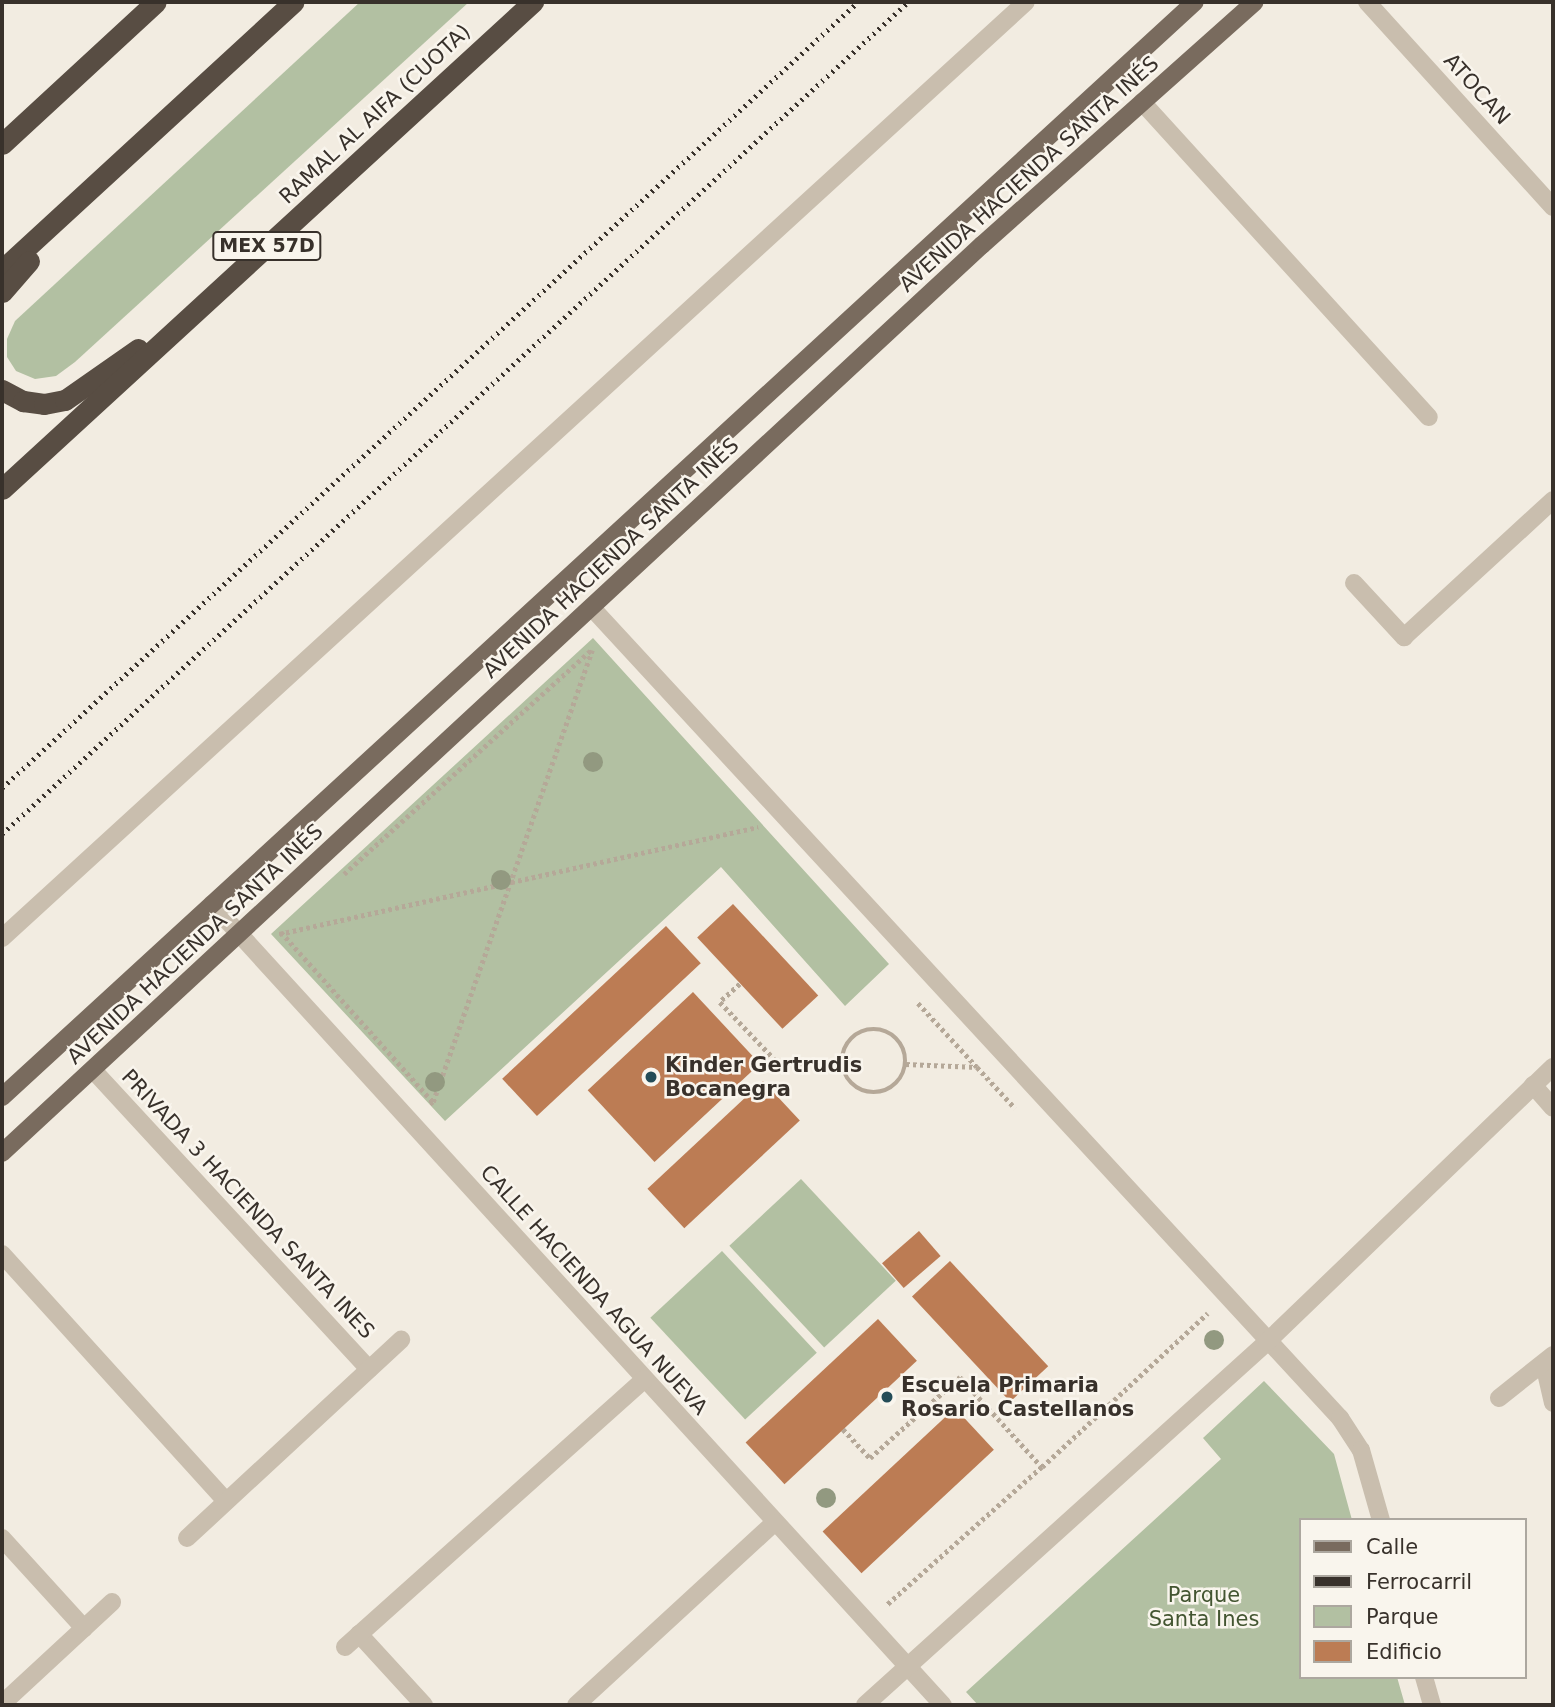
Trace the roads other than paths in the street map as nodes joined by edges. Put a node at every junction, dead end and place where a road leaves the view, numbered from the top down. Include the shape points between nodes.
1 (156, 2) edge
2 (293, 2) edge
3 (533, 2) edge
4 (1026, 2) edge
5 (1195, 2) edge
6 (1255, 2) edge
7 (1367, 2) edge
8 (1142, 102) junction
9 (2, 144) edge
10 (109, 170) junction
11 (1553, 207) edge
12 (2, 270) edge
13 (2, 292) edge
14 (217, 292) junction
15 (2, 390) edge
16 (1429, 417) dead end
17 (2, 489) edge
18 (1553, 500) edge
19 (1354, 583) dead end
20 (592, 608) junction
21 (212, 904) junction
22 (240, 932) junction
23 (2, 939) edge
24 (1553, 1067) edge
25 (93, 1070) junction
26 (1533, 1086) junction
27 (2, 1097) edge
28 (1553, 1108) edge
29 (2, 1153) edge
30 (2, 1254) edge
31 (401, 1340) dead end
32 (1267, 1342) junction
33 (1549, 1359) edge
34 (369, 1369) junction
35 (645, 1379) junction
36 (1499, 1398) dead end
37 (1553, 1403) edge
38 (226, 1501) junction
39 (1380, 1518) edge
40 (774, 1523) junction
41 (2, 1538) edge
42 (187, 1538) dead end
43 (112, 1602) dead end
44 (84, 1628) junction
45 (359, 1634) junction
46 (345, 1647) dead end
47 (907, 1666) junction
48 (1425, 1679) edge
49 (2, 1704) edge
50 (424, 1705) edge
51 (576, 1705) edge
52 (865, 1705) edge
53 (943, 1705) edge
54 (1432, 1705) edge

1 - 9 highway
2 - 10 highway
3 - 14 highway, RAMAL AL AIFA (CUOTA) / MEX 57D
4 - 23 street
5 - 21 main road, AVENIDA HACIENDA SANTA INÉS
6 - 8 main road, AVENIDA HACIENDA SANTA INÉS
7 - 11 street, ATOCAN
8 - 16 street
8 - 20 main road, AVENIDA HACIENDA SANTA INÉS
10 - 12 highway
10 - 13 highway
14 - 15 highway via 65,400 23,401
14 - 17 highway, RAMAL AL AIFA (CUOTA) / MEX 57D
18 - 19 street via 1404,637
20 - 22 main road, AVENIDA HACIENDA SANTA INÉS
20 - 32 street
21 - 22 street, CALLE HACIENDA AGUA NUEVA
21 - 27 main road, AVENIDA HACIENDA SANTA INÉS
22 - 25 main road, AVENIDA HACIENDA SANTA INÉS
22 - 35 street, CALLE HACIENDA AGUA NUEVA
24 - 26 street
25 - 29 main road, AVENIDA HACIENDA SANTA INÉS
25 - 34 street, PRIVADA 3 HACIENDA SANTA INES
26 - 28 street
26 - 32 street
30 - 38 street
31 - 34 street
32 - 39 street via 1340,1418 1362,1450
32 - 47 street
33 - 36 street
33 - 37 street
34 - 38 street
35 - 40 street, CALLE HACIENDA AGUA NUEVA
35 - 45 street
38 - 42 street
40 - 47 street, CALLE HACIENDA AGUA NUEVA
40 - 51 street
41 - 44 street
43 - 44 street
44 - 49 street
45 - 46 street
45 - 50 street
47 - 52 street
47 - 53 street, CALLE HACIENDA AGUA NUEVA
48 - 54 street

